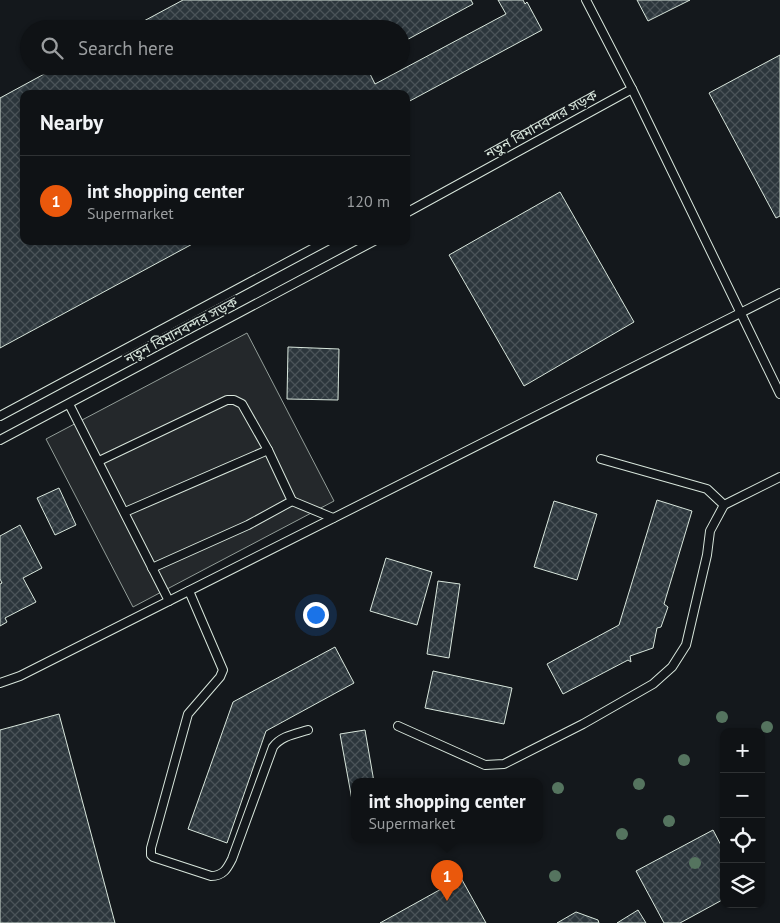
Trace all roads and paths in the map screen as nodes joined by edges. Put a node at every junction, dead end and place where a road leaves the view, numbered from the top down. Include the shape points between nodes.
1 (586, 0) edge
2 (632, 89) junction
3 (410, 210) edge
4 (319, 245) edge
5 (367, 245) edge
6 (780, 293) edge
7 (741, 313) junction
8 (780, 394) edge
9 (69, 404) junction
10 (0, 416) edge
11 (0, 440) edge
12 (268, 450) junction
13 (601, 459) dead end
14 (99, 461) junction
15 (780, 477) edge
16 (292, 501) junction
17 (724, 505) junction
18 (125, 512) junction
19 (333, 518) junction
20 (152, 568) junction
21 (189, 591) junction
22 (169, 601) junction
23 (0, 683) edge
24 (398, 726) dead end
25 (308, 730) dead end

1 - 2 lane
2 - 3 lane, নতুন বিমানবন্দর সড়ক
2 - 7 lane
4 - 10 lane, নতুন বিমানবন্দর সড়ক
5 - 9 lane, নতুন বিমানবন্দর সড়ক
6 - 7 lane
7 - 8 lane
7 - 19 lane
9 - 11 lane, নতুন বিমানবন্দর সড়ক
9 - 14 lane
12 - 14 lane via 242,404 226,400
12 - 16 lane
12 - 18 lane
13 - 17 lane via 707,490
14 - 18 lane
15 - 17 lane
16 - 19 lane
16 - 20 lane via 248,525
17 - 24 lane via 710,531 686,644 672,667 653,684 504,764 485,765
18 - 20 lane
19 - 21 lane
20 - 22 lane
21 - 22 lane
21 - 25 lane via 223,670 220,678 188,714 151,855 219,876 232,859 273,747 286,736
22 - 23 lane

